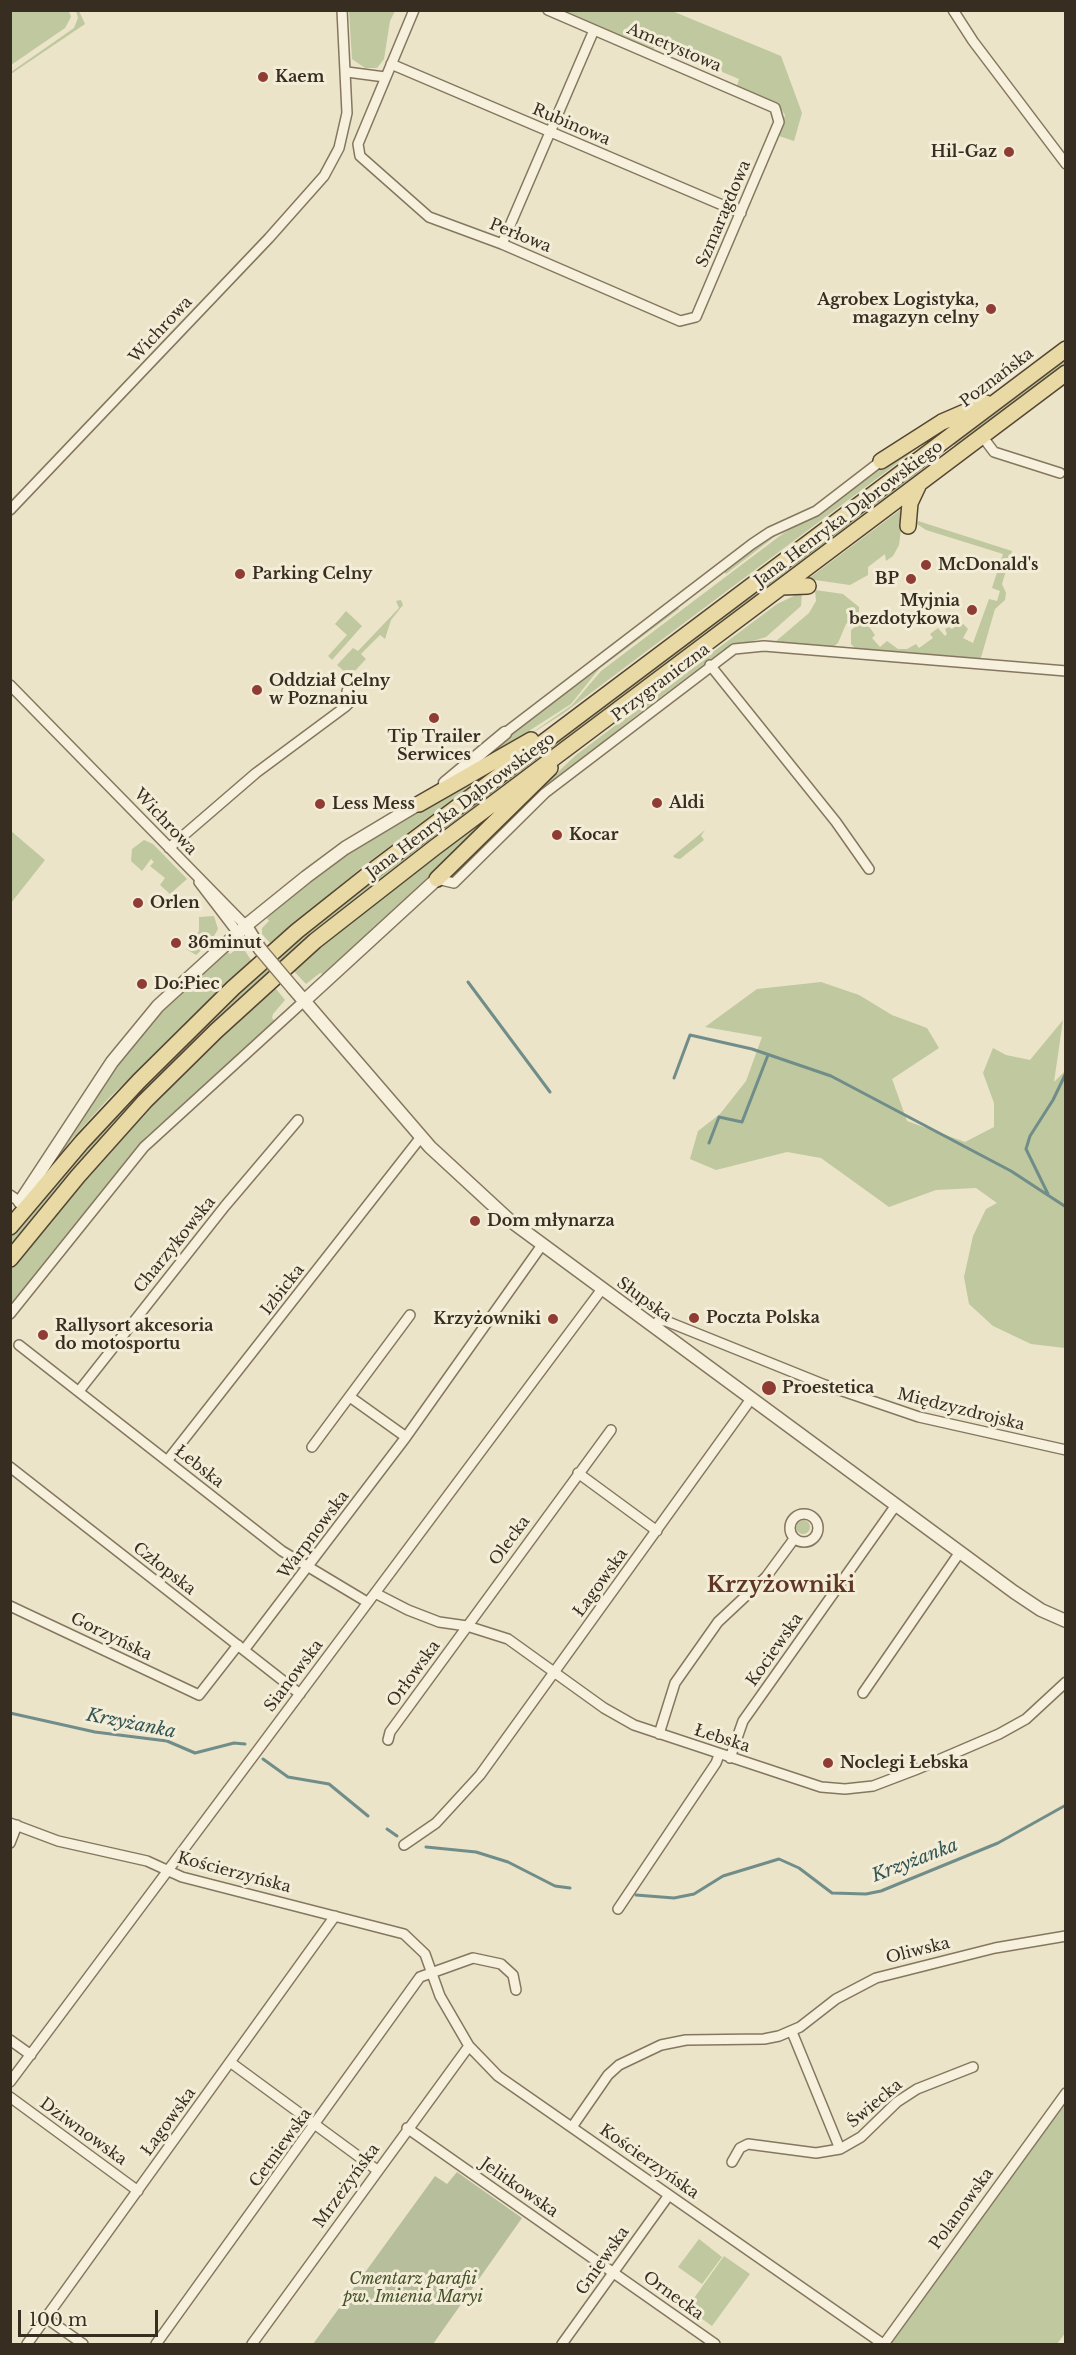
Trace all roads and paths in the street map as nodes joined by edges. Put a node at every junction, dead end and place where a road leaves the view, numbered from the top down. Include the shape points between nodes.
1 (342, 10) edge
2 (414, 10) edge
3 (548, 10) edge
4 (954, 10) edge
5 (594, 30) junction
6 (391, 64) junction
7 (347, 72) junction
8 (385, 77) junction
9 (779, 122) joint
10 (548, 132) junction
11 (1065, 164) edge
12 (741, 213) junction
13 (502, 244) junction
14 (696, 317) joint
15 (1065, 349) edge
16 (1065, 373) edge
17 (1000, 398) junction
18 (951, 436) joint
19 (982, 436) junction
20 (881, 461) joint
21 (1060, 473) dead end
22 (923, 480) junction
23 (10, 510) edge
24 (908, 526) dead end
25 (808, 586) dead end
26 (781, 588) junction
27 (710, 665) junction
28 (1065, 671) edge
29 (10, 686) edge
30 (346, 691) dead end
31 (579, 715) junction
32 (505, 733) joint
33 (570, 746) junction
34 (418, 804) junction
35 (169, 848) junction
36 (869, 869) dead end
37 (437, 879) junction
38 (242, 930) junction
39 (304, 1001) junction
40 (298, 1120) dead end
41 (421, 1137) junction
42 (15, 1199) edge
43 (10, 1215) edge
44 (10, 1227) edge
45 (542, 1245) junction
46 (10, 1259) edge
47 (602, 1289) junction
48 (10, 1314) edge
49 (410, 1316) dead end
50 (652, 1326) junction
51 (19, 1345) dead end
52 (79, 1391) junction
53 (350, 1397) junction
54 (751, 1399) junction
55 (611, 1430) dead end
56 (406, 1437) junction
57 (312, 1447) dead end
58 (1065, 1450) edge
59 (167, 1461) junction
60 (10, 1467) edge
61 (578, 1473) junction
62 (896, 1505) junction
63 (657, 1531) junction
64 (794, 1539) dead end
65 (960, 1552) junction
66 (309, 1567) junction
67 (375, 1593) junction
68 (367, 1602) junction
69 (10, 1606) edge
70 (1065, 1621) edge
71 (467, 1626) junction
72 (241, 1647) junction
73 (555, 1672) junction
74 (1065, 1682) edge
75 (863, 1693) dead end
76 (300, 1694) junction
77 (199, 1695) joint
78 (659, 1734) junction
79 (388, 1740) dead end
80 (719, 1755) junction
81 (730, 1758) junction
82 (14, 1824) edge
83 (10, 1843) edge
84 (404, 1845) dead end
85 (167, 1871) junction
86 (618, 1909) dead end
87 (335, 1916) junction
88 (1065, 1936) edge
89 (432, 1974) junction
90 (516, 1990) dead end
91 (792, 2032) junction
92 (10, 2040) edge
93 (469, 2046) junction
94 (31, 2055) junction
95 (230, 2062) junction
96 (973, 2067) dead end
97 (10, 2082) edge
98 (1065, 2093) edge
99 (10, 2097) edge
100 (316, 2125) junction
101 (572, 2127) junction
102 (407, 2128) junction
103 (840, 2149) junction
104 (732, 2162) dead end
105 (377, 2170) junction
106 (138, 2191) junction
107 (669, 2195) junction
108 (614, 2272) junction
109 (46, 2318) junction
110 (27, 2344) edge
111 (83, 2344) edge
112 (156, 2344) edge
113 (252, 2344) edge
114 (562, 2344) edge
115 (715, 2344) edge
116 (883, 2344) edge

1 - 7 street, Wichrowa
2 - 6 street
3 - 5 street, Ametystowa
4 - 11 street
5 - 9 street, Ametystowa via 775,108
5 - 10 street
6 - 8 street
6 - 10 street, Rubinowa
7 - 8 street
7 - 23 street, Wichrowa via 344,132 330,167 318,184
8 - 13 street, Perłowa via 358,144 360,156 429,217
9 - 12 street, Szmaragdowa
10 - 12 street, Rubinowa
10 - 13 street
12 - 14 street, Szmaragdowa
13 - 14 street, Perłowa via 680,321
15 - 17 main road, Poznańska
16 - 19 main road
17 - 18 main road, Poznańska
17 - 20 main road via 947,419
18 - 31 main road, Jana Henryka Dąbrowskiego
19 - 21 street via 994,452
19 - 22 main road, Jana Henryka Dąbrowskiego
20 - 32 street via 816,511 752,544
22 - 24 main road via 911,499
22 - 26 main road, Jana Henryka Dąbrowskiego
25 - 26 main road
26 - 33 main road, Jana Henryka Dąbrowskiego
27 - 28 street, Przygraniczna via 734,649 764,646
27 - 36 street
27 - 37 street, Przygraniczna via 545,793 454,883
29 - 35 street, Wichrowa
30 - 35 street via 352,700 345,707 256,772
31 - 34 main road
31 - 44 main road, Jana Henryka Dąbrowskiego via 348,890 246,976 116,1104
32 - 34 street
33 - 37 main road via 535,786
33 - 46 main road, Jana Henryka Dąbrowskiego via 347,915 259,991 128,1120
34 - 38 street via 336,854
35 - 38 street, Wichrowa
37 - 39 street
38 - 39 street, Słupska, bridge
38 - 42 street via 164,1001 123,1047
39 - 41 street, Słupska
39 - 48 street via 150,1141
40 - 52 street, Charzykowska
41 - 45 street, Słupska via 484,1199
41 - 59 street, Izbicka
42 - 43 main road
45 - 47 street, Słupska
45 - 56 street, Warpnowska
47 - 50 street, Słupska
47 - 67 street, Sianowska
49 - 53 street
50 - 54 street, Słupska
50 - 58 street, Międzyzdrojska via 666,1321 825,1385 919,1417
51 - 52 street, Łebska
52 - 59 street, Łebska
53 - 56 street
53 - 57 street
54 - 62 street, Słupska
54 - 63 street, Łagowska
55 - 61 street, Olecka
56 - 66 street, Warpnowska
59 - 66 street, Łebska via 282,1551
60 - 72 street, Człopska
61 - 63 street
61 - 71 street, Olecka
62 - 65 street, Słupska
62 - 81 street, Kociewska via 743,1721
63 - 73 street, Łagowska
64 - 78 street via 766,1577 718,1622 675,1683
65 - 70 street, Słupska via 1041,1610
65 - 75 street
66 - 68 street, Łebska
66 - 72 street, Warpnowska
67 - 68 street, Sianowska
67 - 71 street, Łebska via 439,1622
68 - 76 street, Sianowska
69 - 77 street, Gorzyńska
71 - 73 street, Łebska via 507,1639
71 - 79 street, Orłowska
72 - 76 street, Człopska
72 - 77 street, Warpnowska
73 - 78 street, Łebska via 604,1708
73 - 84 street, Łagowska via 473,1784 436,1823
74 - 81 street, Łebska via 1026,1719 999,1734 873,1786 821,1787
76 - 85 street, Sianowska
78 - 80 street, Łebska
80 - 81 street, Łebska
80 - 86 street
82 - 83 street
82 - 85 street, Kościerzyńska via 58,1841 147,1861
85 - 87 street, Kościerzyńska
85 - 94 street, Sianowska
87 - 89 street, Kościerzyńska via 404,1934 424,1954
87 - 95 street, Łagowska
88 - 91 street, Oliwska via 876,1978 836,1999
89 - 90 street via 473,1958 501,1964 513,1975
89 - 93 street, Kościerzyńska
89 - 100 street, Cetniewska via 420,1977
91 - 101 street, Oliwska via 764,2039 686,2040 661,2045 619,2065 608,2075
91 - 103 street
92 - 94 street
93 - 101 street, Kościerzyńska via 498,2076
93 - 102 street, Mrzeżyńska
94 - 97 street, Sianowska
95 - 100 street
95 - 106 street, Łagowska
96 - 103 street, Świecka via 917,2089 897,2102 861,2137
98 - 116 street, Polanowska
99 - 106 street, Dziwnowska
100 - 105 street
100 - 112 street, Cetniewska
101 - 107 street, Kościerzyńska
102 - 105 street, Mrzeżyńska
102 - 108 street, Jelitkowska
103 - 104 street, Świecka via 816,2152 748,2144 740,2148
105 - 113 street, Mrzeżyńska
106 - 109 street, Łagowska
107 - 108 street, Gniewska
107 - 116 street, Kościerzyńska
108 - 114 street, Gniewska
108 - 115 street, Ornecka
109 - 110 street, Łagowska
109 - 111 street

